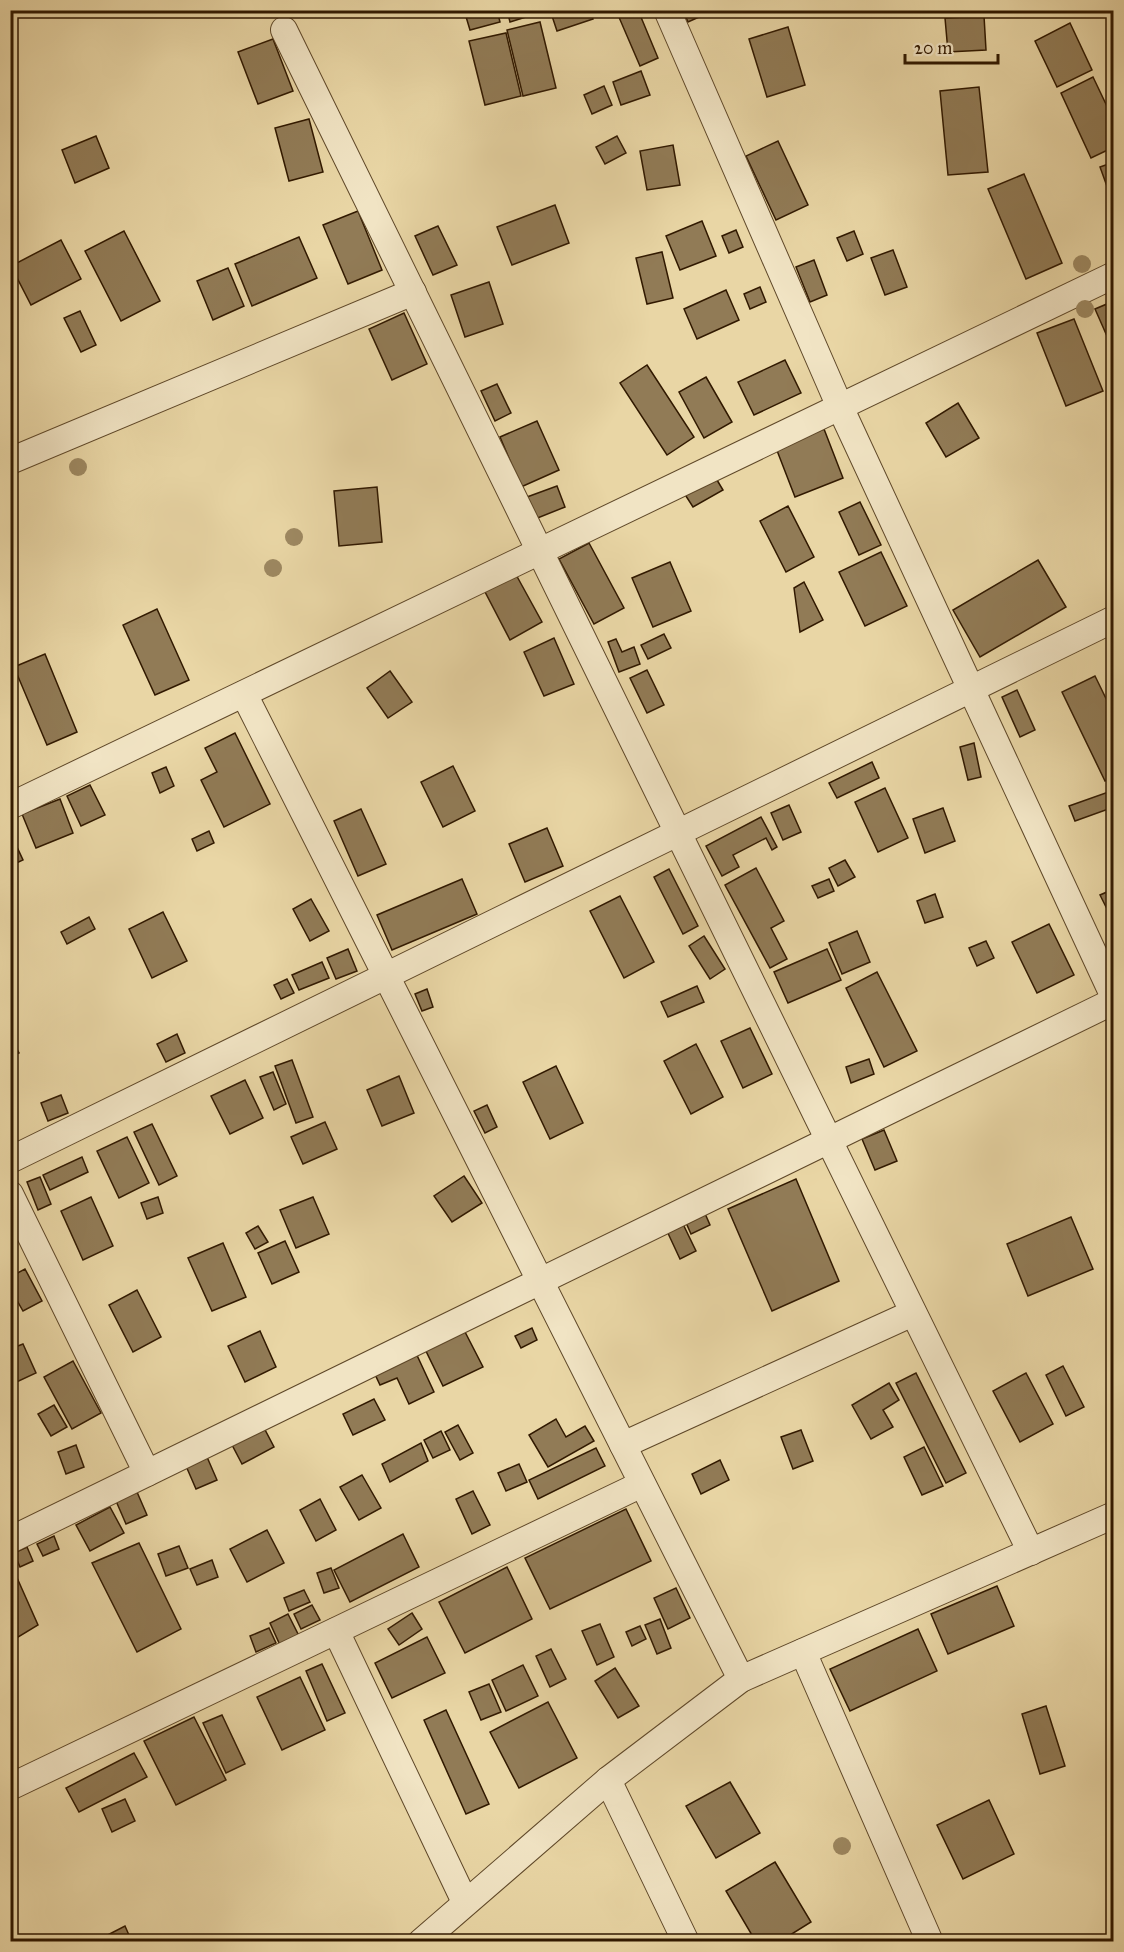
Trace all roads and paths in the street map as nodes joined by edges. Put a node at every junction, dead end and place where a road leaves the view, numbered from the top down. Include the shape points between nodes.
1 (666, 10) edge
2 (284, 30) dead end
3 (1113, 275) edge
4 (413, 292) junction
5 (840, 407) junction
6 (10, 460) edge
7 (540, 552) junction
8 (1113, 619) edge
9 (971, 689) junction
10 (244, 694) junction
11 (10, 806) edge
12 (678, 833) junction
13 (386, 976) junction
14 (1113, 999) edge
15 (828, 1140) junction
16 (10, 1160) edge
17 (10, 1194) edge
18 (540, 1281) junction
19 (914, 1313) junction
20 (623, 1445) junction
21 (147, 1473) junction
22 (642, 1484) junction
23 (1113, 1515) edge
24 (10, 1540) edge
25 (1030, 1552) junction
26 (336, 1631) junction
27 (803, 1652) junction
28 (741, 1679) junction
29 (608, 1780) junction
30 (10, 1787) edge
31 (465, 1902) junction
32 (421, 1941) edge
33 (686, 1941) edge
34 (930, 1941) edge

1 - 5 street
2 - 4 street
3 - 5 street
4 - 6 street
4 - 7 street
5 - 7 street
5 - 9 street
7 - 10 street
7 - 12 street
8 - 9 street
9 - 12 street
9 - 14 street
10 - 11 street
10 - 13 street
12 - 13 street
12 - 15 street
13 - 16 street
13 - 18 street
14 - 15 street
15 - 18 street
15 - 19 street
17 - 21 street
18 - 20 street
18 - 21 street
19 - 20 street
19 - 25 street
20 - 22 street
21 - 24 street
22 - 26 street
22 - 28 street
23 - 25 street
25 - 27 street
26 - 30 street
26 - 31 street
27 - 28 street
27 - 34 street
28 - 29 street
29 - 31 street
29 - 33 street
31 - 32 street

